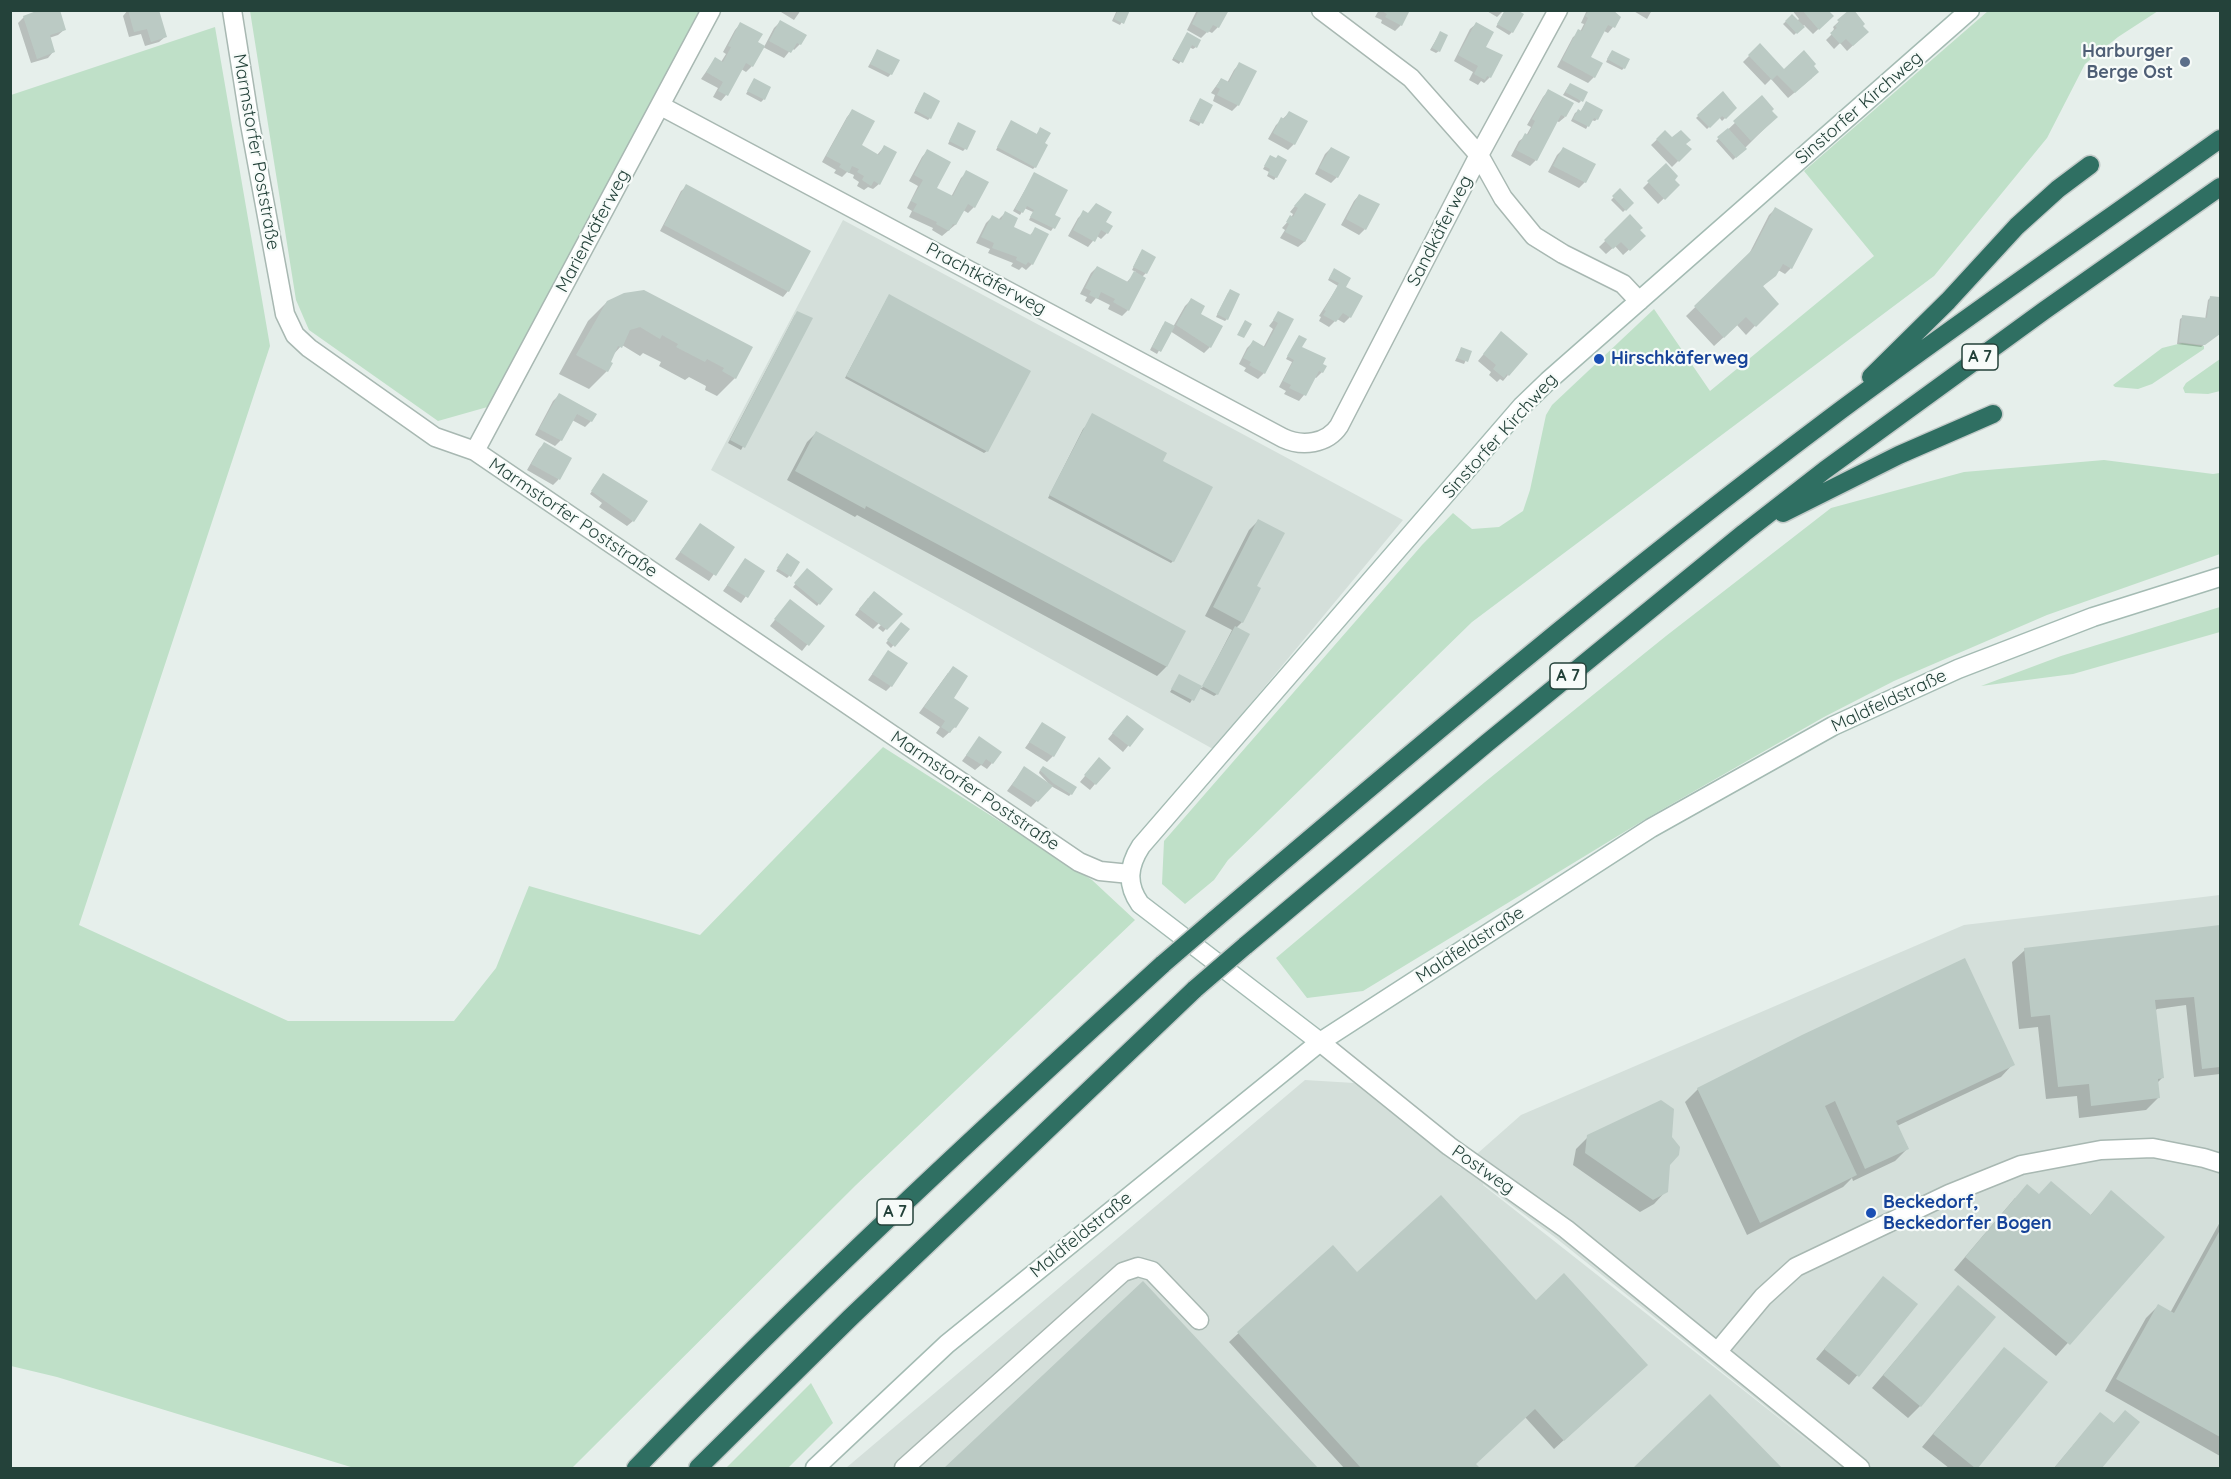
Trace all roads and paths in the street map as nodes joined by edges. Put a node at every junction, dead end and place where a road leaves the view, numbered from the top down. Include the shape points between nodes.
1 (232, 10) edge
2 (711, 10) edge
3 (1321, 10) edge
4 (1558, 10) edge
5 (1970, 10) edge
6 (661, 106) junction
7 (2220, 139) edge
8 (1479, 155) junction
9 (2090, 165) dead end
10 (2220, 187) edge
11 (1639, 301) junction
12 (1993, 414) dead end
13 (1829, 419) junction
14 (1315, 442) joint
15 (475, 451) junction
16 (1744, 533) junction
17 (2220, 577) edge
18 (1131, 867) junction
19 (1320, 1042) junction
20 (2220, 1163) edge
21 (1199, 1320) dead end
22 (1718, 1351) junction
23 (636, 1468) edge
24 (698, 1468) edge
25 (815, 1468) edge
26 (904, 1468) edge
27 (1860, 1468) edge

1 - 15 street, Marmstorfer Poststraße via 285,314 295,335 435,437
2 - 6 street, Marienkäferweg
3 - 8 street via 1411,78
4 - 8 street, Sandkäferweg
5 - 11 street, Sinstorfer Kirchweg
6 - 14 street, Prachtkäferweg via 1283,438 1297,443
6 - 15 street, Marienkäferweg
7 - 13 highway, A 7
8 - 11 street via 1503,198 1534,236 1623,284
8 - 14 street, Sandkäferweg via 1339,426
9 - 13 highway via 2017,226
10 - 16 highway, A 7 via 2007,338
11 - 18 street, Sinstorfer Kirchweg via 1522,406 1141,846
12 - 16 highway via 1878,465
13 - 23 highway, A 7, bridge via 1456,713 1163,964 820,1282
15 - 18 street, Marmstorfer Poststraße via 1078,862 1100,871
16 - 24 highway, A 7, bridge via 1496,735 1195,989
17 - 19 street, Maldfeldstraße via 2093,616 1978,661 1833,726 1651,828
18 - 19 street, Postweg via 1131,889 1140,904
19 - 22 street, Postweg via 1449,1146 1566,1229
19 - 25 street, Maldfeldstraße via 947,1344
20 - 22 street via 2153,1148 2101,1150 2021,1164 1796,1267 1763,1297
21 - 26 street via 1152,1270 1138,1267 1123,1272
22 - 27 street, Postweg

